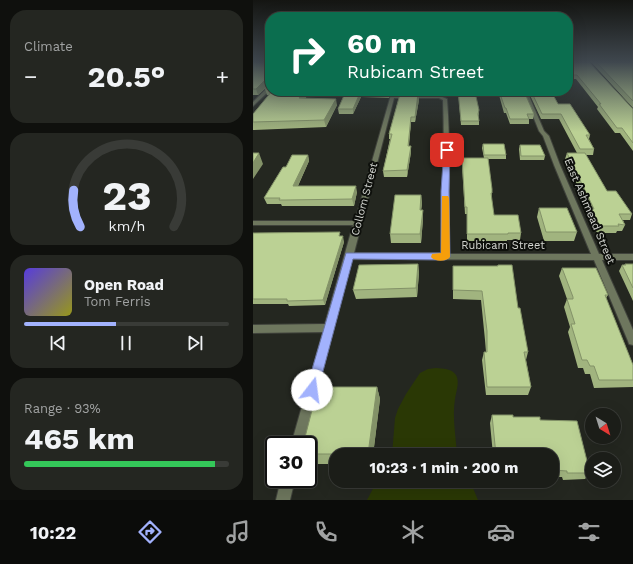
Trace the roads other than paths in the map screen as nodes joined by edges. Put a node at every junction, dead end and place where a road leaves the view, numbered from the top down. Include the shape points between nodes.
1 (265, 93) edge
2 (392, 96) edge
3 (427, 96) edge
4 (527, 96) edge
5 (253, 105) edge
6 (358, 222) junction
7 (253, 223) edge
8 (349, 256) junction
9 (445, 257) junction
10 (597, 257) junction
11 (633, 257) edge
12 (329, 328) junction
13 (253, 329) edge
14 (633, 341) edge
15 (299, 436) edge
16 (286, 488) edge
17 (283, 500) edge

1 - 5 street
2 - 6 street, Collom Street
3 - 9 street via 444,97 447,136
4 - 10 street, East Ashmead Street via 542,131 547,136
6 - 7 street
6 - 8 street, Collom Street
8 - 9 street, Rubicam Street
8 - 12 street, Collom Street
9 - 10 street, Rubicam Street
10 - 11 street, Rubicam Street
10 - 14 street, East Ashmead Street
12 - 13 street
12 - 15 street, Collom Street
16 - 17 street

